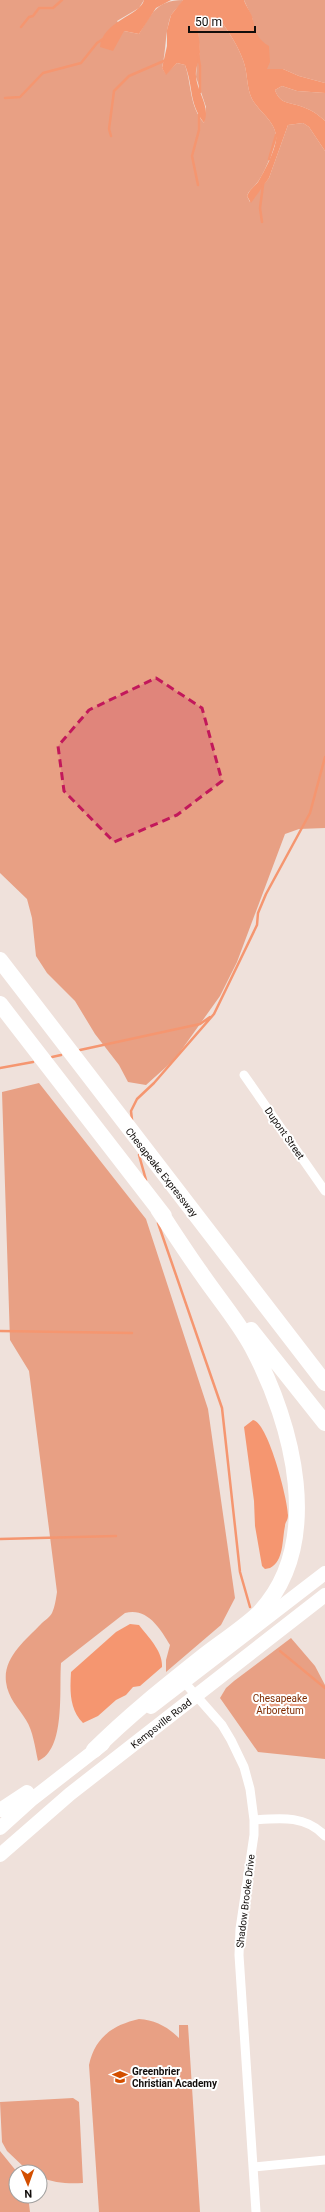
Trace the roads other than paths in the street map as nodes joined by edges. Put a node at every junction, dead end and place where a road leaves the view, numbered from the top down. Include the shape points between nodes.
1 (0, 960) edge
2 (0, 1004) edge
3 (244, 1075) dead end
4 (325, 1191) edge
5 (158, 1209) junction
6 (325, 1383) edge
7 (325, 1423) edge
8 (325, 1573) edge
9 (325, 1595) edge
10 (185, 1683) junction
11 (196, 1696) junction
12 (94, 1750) junction
13 (70, 1769) junction
14 (0, 1810) edge
15 (254, 1820) junction
16 (0, 1828) edge
17 (325, 1836) edge
18 (0, 1854) edge
19 (325, 2160) edge
20 (254, 2167) junction
21 (256, 2212) edge

1 - 6 highway, Chesapeake Expressway
2 - 5 highway
3 - 4 street, Dupont Street
5 - 7 highway
5 - 12 highway via 236,1321 260,1362 292,1450 299,1487 300,1523 293,1558 286,1574 278,1590 259,1613 125,1719
8 - 10 main road, Kempsville Road
9 - 11 main road, Kempsville Road
10 - 11 street, Shadow Brooke Drive
10 - 12 main road, Kempsville Road
11 - 15 street, Shadow Brooke Drive via 222,1725 236,1748 250,1789
11 - 18 main road, Kempsville Road via 70,1794
12 - 13 main road, Kempsville Road
13 - 14 main road via 25,1793
13 - 16 main road, Kempsville Road
15 - 17 street via 293,1818 311,1825
15 - 20 street, Shadow Brooke Drive via 239,1955
19 - 20 street
20 - 21 street, Shadow Brooke Drive

